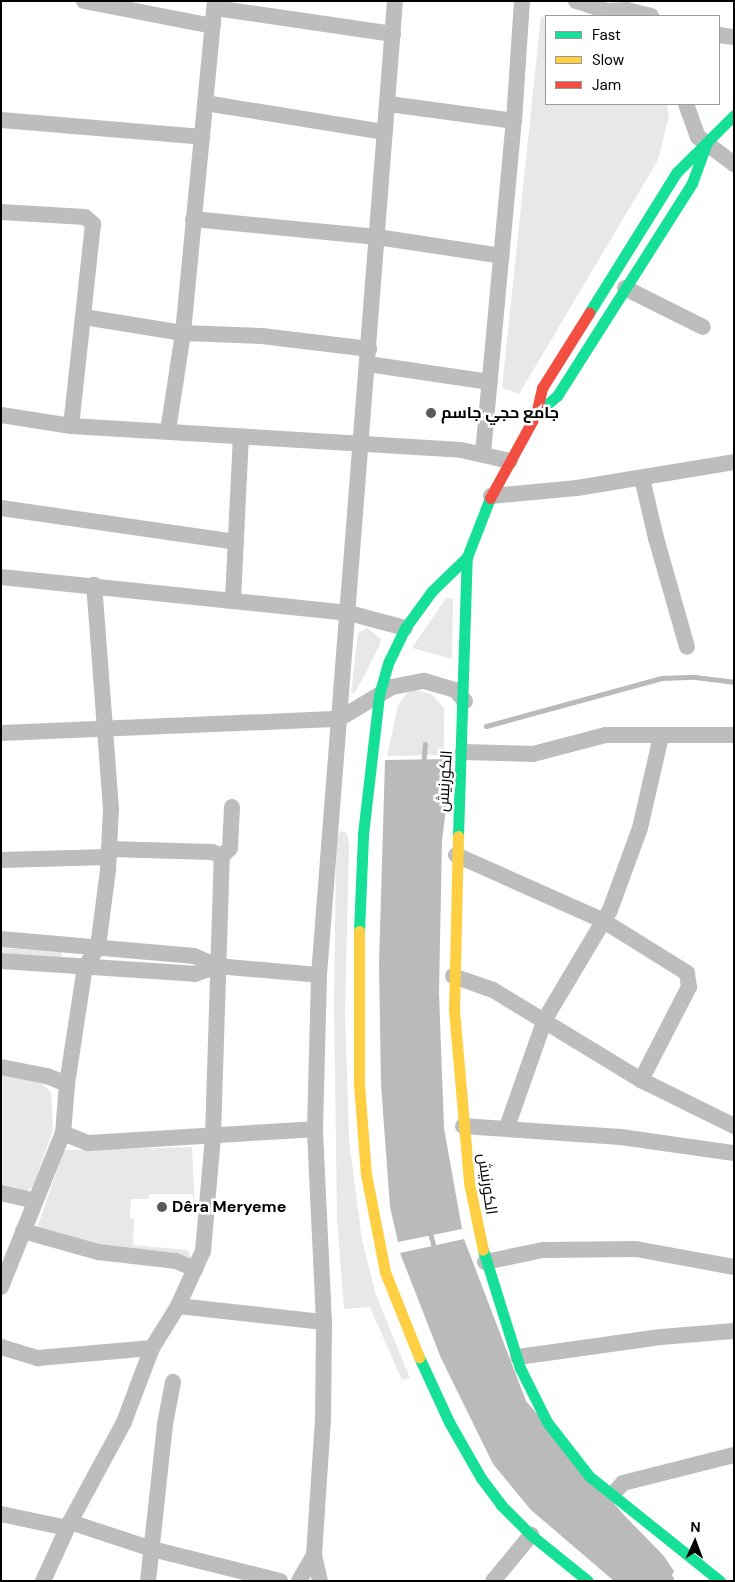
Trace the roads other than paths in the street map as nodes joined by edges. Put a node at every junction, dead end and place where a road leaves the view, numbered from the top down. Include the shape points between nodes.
1 (84, 1) edge
2 (395, 1) edge
3 (522, 1) edge
4 (576, 1) edge
5 (215, 5) edge
6 (651, 11) edge
7 (610, 14) edge
8 (213, 26) junction
9 (393, 34) junction
10 (720, 35) edge
11 (734, 37) edge
12 (205, 103) junction
13 (388, 104) junction
14 (686, 105) edge
15 (734, 115) edge
16 (1, 120) edge
17 (514, 121) junction
18 (385, 132) junction
19 (202, 137) junction
20 (706, 146) junction
21 (734, 164) edge
22 (1, 212) edge
23 (193, 219) junction
24 (377, 237) junction
25 (502, 256) junction
26 (625, 288) junction
27 (84, 317) junction
28 (703, 327) dead end
29 (183, 333) junction
30 (368, 357) junction
31 (490, 382) junction
32 (536, 414) junction
33 (1, 415) edge
34 (72, 426) junction
35 (168, 431) junction
36 (241, 437) junction
37 (361, 446) junction
38 (483, 453) junction
39 (510, 461) junction
40 (734, 462) edge
41 (642, 478) junction
42 (491, 496) junction
43 (1, 508) edge
44 (236, 542) junction
45 (467, 557) junction
46 (1, 577) edge
47 (94, 586) junction
48 (234, 599) junction
49 (349, 613) junction
50 (405, 628) junction
51 (687, 647) dead end
52 (379, 696) junction
53 (465, 701) junction
54 (340, 719) junction
55 (103, 729) junction
56 (1, 733) edge
57 (734, 735) edge
58 (661, 736) junction
59 (463, 752) junction
60 (232, 808) dead end
61 (109, 853) junction
62 (456, 855) junction
63 (222, 856) junction
64 (1, 860) edge
65 (602, 920) junction
66 (1, 939) edge
67 (98, 947) junction
68 (1, 961) edge
69 (217, 966) junction
70 (85, 967) junction
71 (319, 975) junction
72 (453, 976) junction
73 (545, 1019) junction
74 (1, 1067) edge
75 (641, 1080) junction
76 (67, 1084) junction
77 (463, 1126) junction
78 (734, 1126) edge
79 (507, 1127) junction
80 (315, 1129) junction
81 (63, 1133) junction
82 (213, 1136) junction
83 (734, 1153) edge
84 (1, 1193) edge
85 (35, 1201) junction
86 (24, 1231) junction
87 (485, 1262) junction
88 (734, 1266) edge
89 (196, 1269) junction
90 (1, 1287) edge
91 (178, 1306) junction
92 (324, 1322) junction
93 (734, 1332) edge
94 (1, 1347) edge
95 (152, 1348) junction
96 (518, 1358) junction
97 (173, 1382) dead end
98 (734, 1455) edge
99 (612, 1495) junction
100 (1, 1514) edge
101 (69, 1525) junction
102 (531, 1535) junction
103 (152, 1549) junction
104 (314, 1555) junction
105 (713, 1579) edge
106 (43, 1581) edge
107 (148, 1581) edge
108 (280, 1581) edge
109 (299, 1581) edge
110 (320, 1581) edge
111 (493, 1581) edge
112 (588, 1581) edge

1 - 8 street
2 - 9 street
3 - 17 street
4 - 7 street
5 - 8 street
5 - 9 street
6 - 7 street via 627,10
8 - 12 street
9 - 13 street
10 - 11 street
12 - 18 street
12 - 19 street
13 - 17 street
13 - 18 street
14 - 20 street via 698,137
15 - 20 main road
16 - 19 street
17 - 25 street
18 - 24 street
19 - 23 street
20 - 21 street
20 - 26 main road via 692,183
20 - 32 main road via 689,157 676,172 542,388
22 - 27 street via 84,217 93,224
23 - 24 street
23 - 29 street
24 - 25 street
24 - 30 street
25 - 31 street
26 - 28 street
26 - 32 main road via 557,396
27 - 29 street
27 - 34 street
29 - 30 street via 262,336
29 - 35 street
30 - 31 street
30 - 37 street
31 - 38 street
32 - 39 main road
33 - 34 street
34 - 35 street
35 - 36 street
36 - 37 street
36 - 44 street
37 - 38 street
37 - 49 street
38 - 39 street
39 - 42 main road
40 - 41 street
41 - 42 street via 540,493
41 - 51 street
42 - 45 main road
43 - 44 street
44 - 48 street
45 - 50 main road via 432,591
45 - 53 main road, الكورنيش
46 - 47 street
47 - 48 street
47 - 55 street
48 - 49 street
49 - 50 street
49 - 54 street
50 - 52 main road via 389,661
52 - 53 street via 392,687 424,681 455,690
52 - 54 street
52 - 102 main road via 363,834 358,971 361,1133 379,1252 402,1320 449,1422 481,1478 501,1505
53 - 59 main road, الكورنيش
54 - 55 street
54 - 71 street
55 - 56 street
55 - 61 street via 111,809
57 - 58 street
58 - 59 street via 606,735 533,754
58 - 65 street via 640,828 610,910
59 - 62 main road, الكورنيش
60 - 63 street via 230,848
61 - 63 street via 212,852
61 - 64 street
61 - 67 street
62 - 65 street
62 - 72 main road, الكورنيش
63 - 69 street
65 - 73 street
65 - 75 street via 684,970 689,980 689,987
66 - 67 street
67 - 69 street via 194,956
67 - 70 street
68 - 70 street
69 - 70 street via 195,974
69 - 71 street
69 - 82 street
70 - 76 street
71 - 80 street
72 - 73 street via 493,990
72 - 77 main road, الكورنيش
73 - 75 street
73 - 79 street
74 - 76 street via 48,1076
75 - 78 street
76 - 81 street
77 - 79 street
77 - 87 main road, الكورنيش via 472,1202
79 - 83 street
80 - 82 street
80 - 92 street
81 - 82 street via 88,1143
81 - 85 street
82 - 89 street via 206,1233
84 - 85 street
85 - 86 street
86 - 89 street via 98,1252 176,1261
86 - 90 street
87 - 88 street via 543,1250 636,1249
87 - 96 main road, الكورنيش
89 - 91 street
91 - 92 street
91 - 95 street
92 - 104 street via 323,1420
93 - 96 street via 661,1337
94 - 95 street via 38,1358
95 - 101 street via 124,1422
96 - 99 main road, الكورنيش via 547,1422 589,1476
97 - 103 street via 165,1424
98 - 99 street via 623,1483
99 - 105 main road, الكورنيش
100 - 101 street
101 - 103 street
101 - 106 street
102 - 111 street
102 - 112 main road
103 - 107 street
103 - 108 street
104 - 109 street
104 - 110 street

